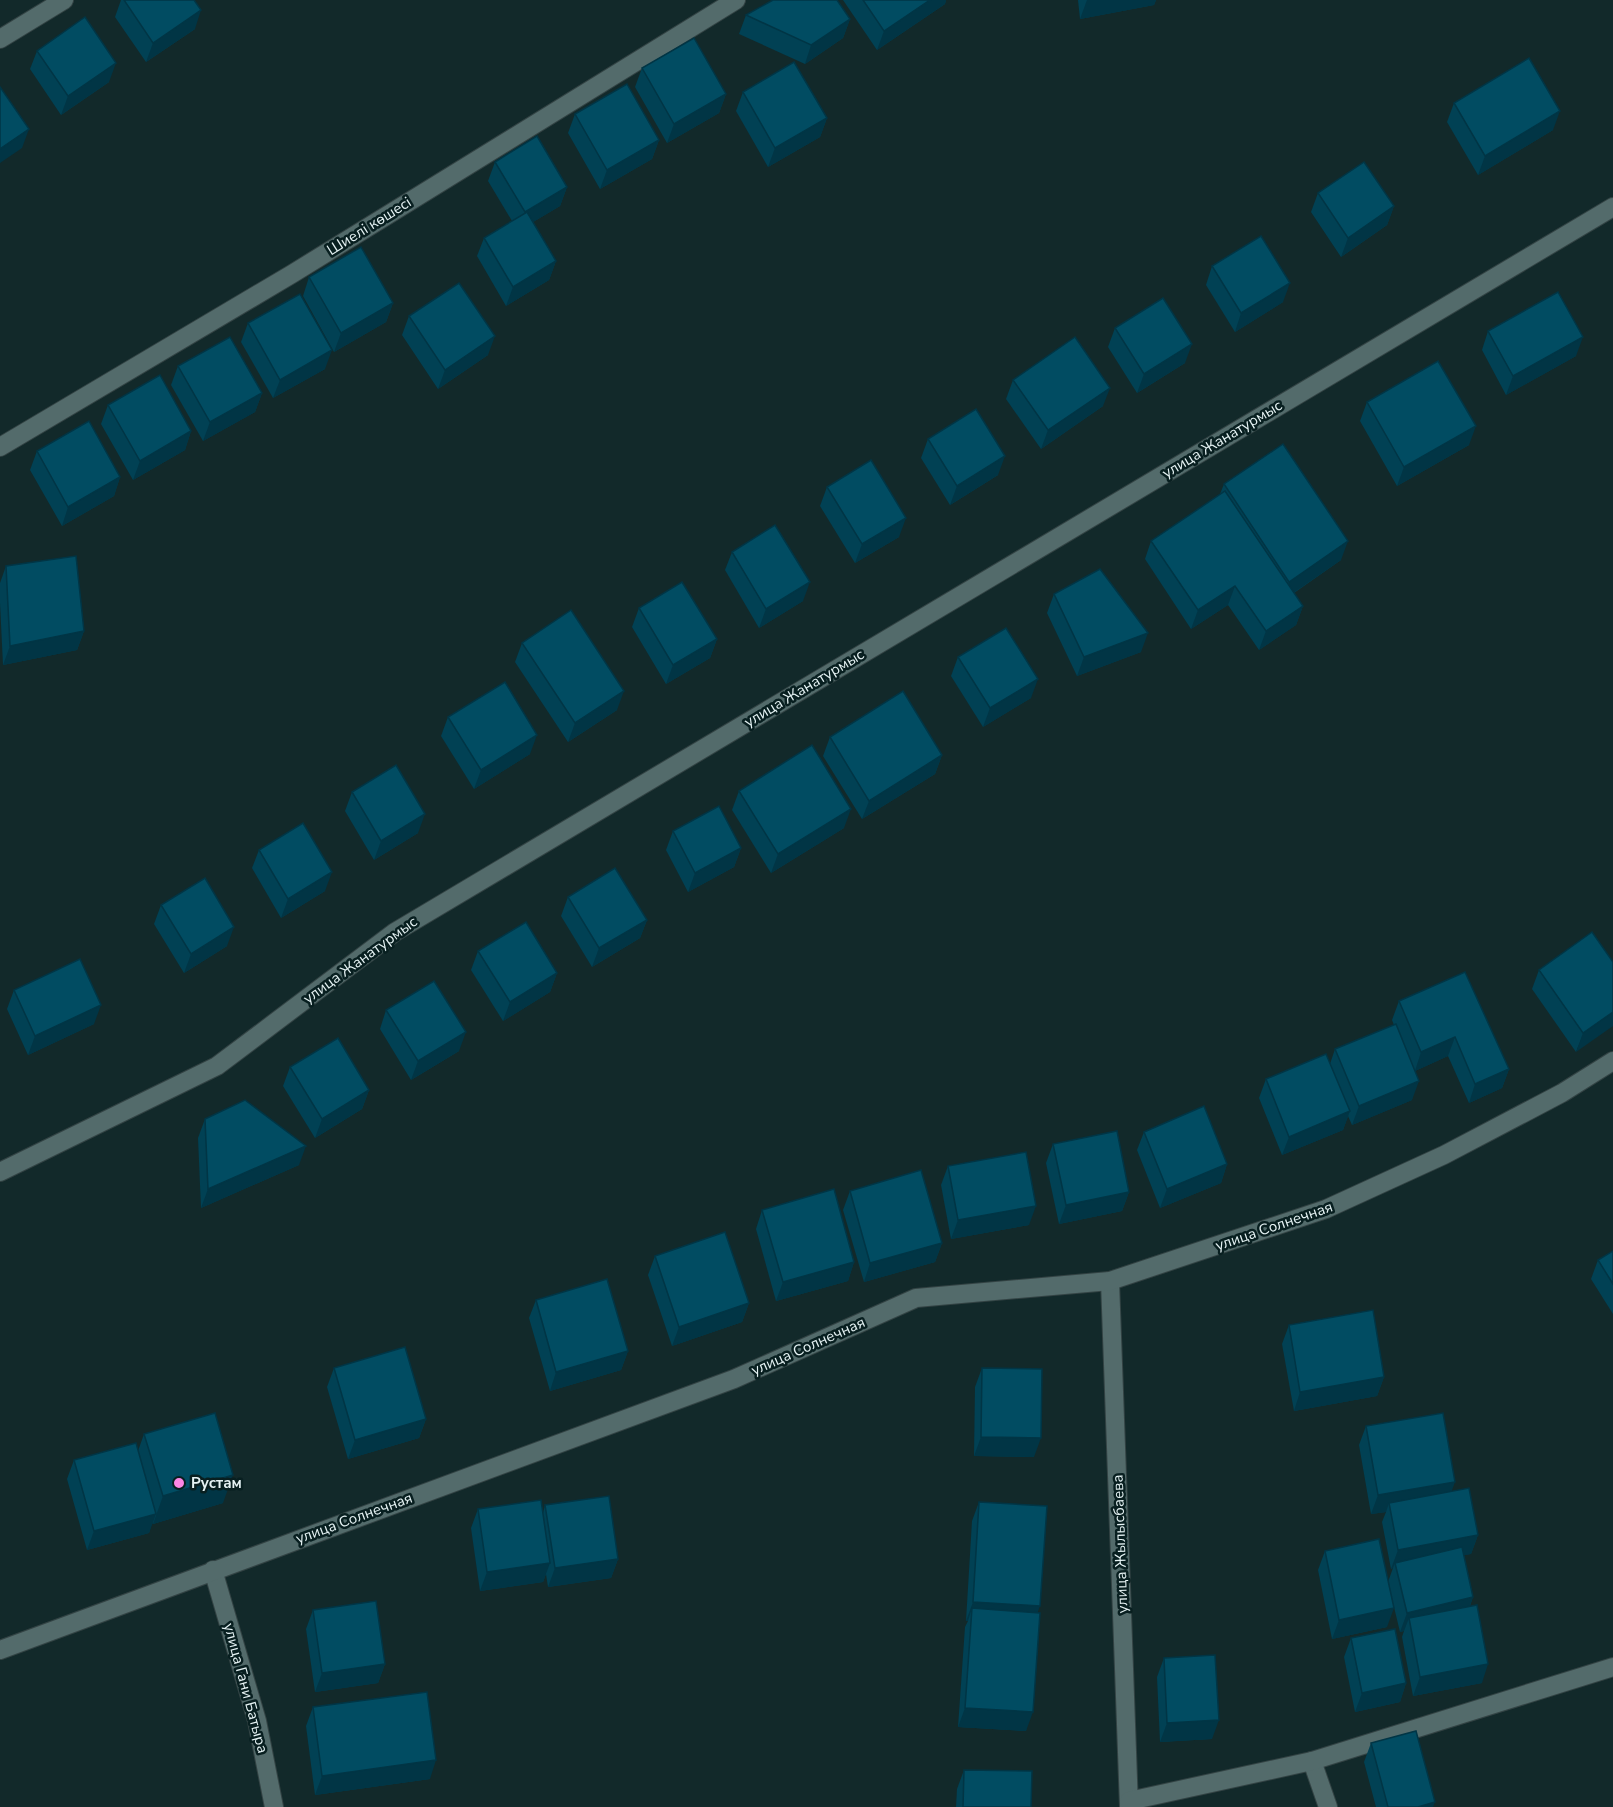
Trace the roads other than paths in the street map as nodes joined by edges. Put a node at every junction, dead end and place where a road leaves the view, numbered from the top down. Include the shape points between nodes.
1 (64, 0) edge
2 (736, 0) edge
3 (0, 39) edge
4 (1613, 207) edge
5 (0, 447) edge
6 (1613, 1061) edge
7 (0, 1172) edge
8 (1110, 1281) junction
9 (213, 1570) junction
10 (0, 1650) edge
11 (1613, 1667) edge
12 (1312, 1761) junction
13 (1129, 1804) edge
14 (274, 1807) edge
15 (1328, 1807) edge

1 - 3 street
2 - 5 street, Шиелі көшесі via 292,274
4 - 7 street, улица Жанатурмыс via 394,932 217,1066
6 - 8 street, улица Солнечная via 1444,1155 1326,1209
8 - 9 street, улица Солнечная via 916,1298 734,1379
8 - 13 street, улица Жылысбаева
9 - 10 street, улица Солнечная
9 - 14 street, улица Гани Батыра via 257,1721
11 - 12 street
12 - 13 street
12 - 15 street

